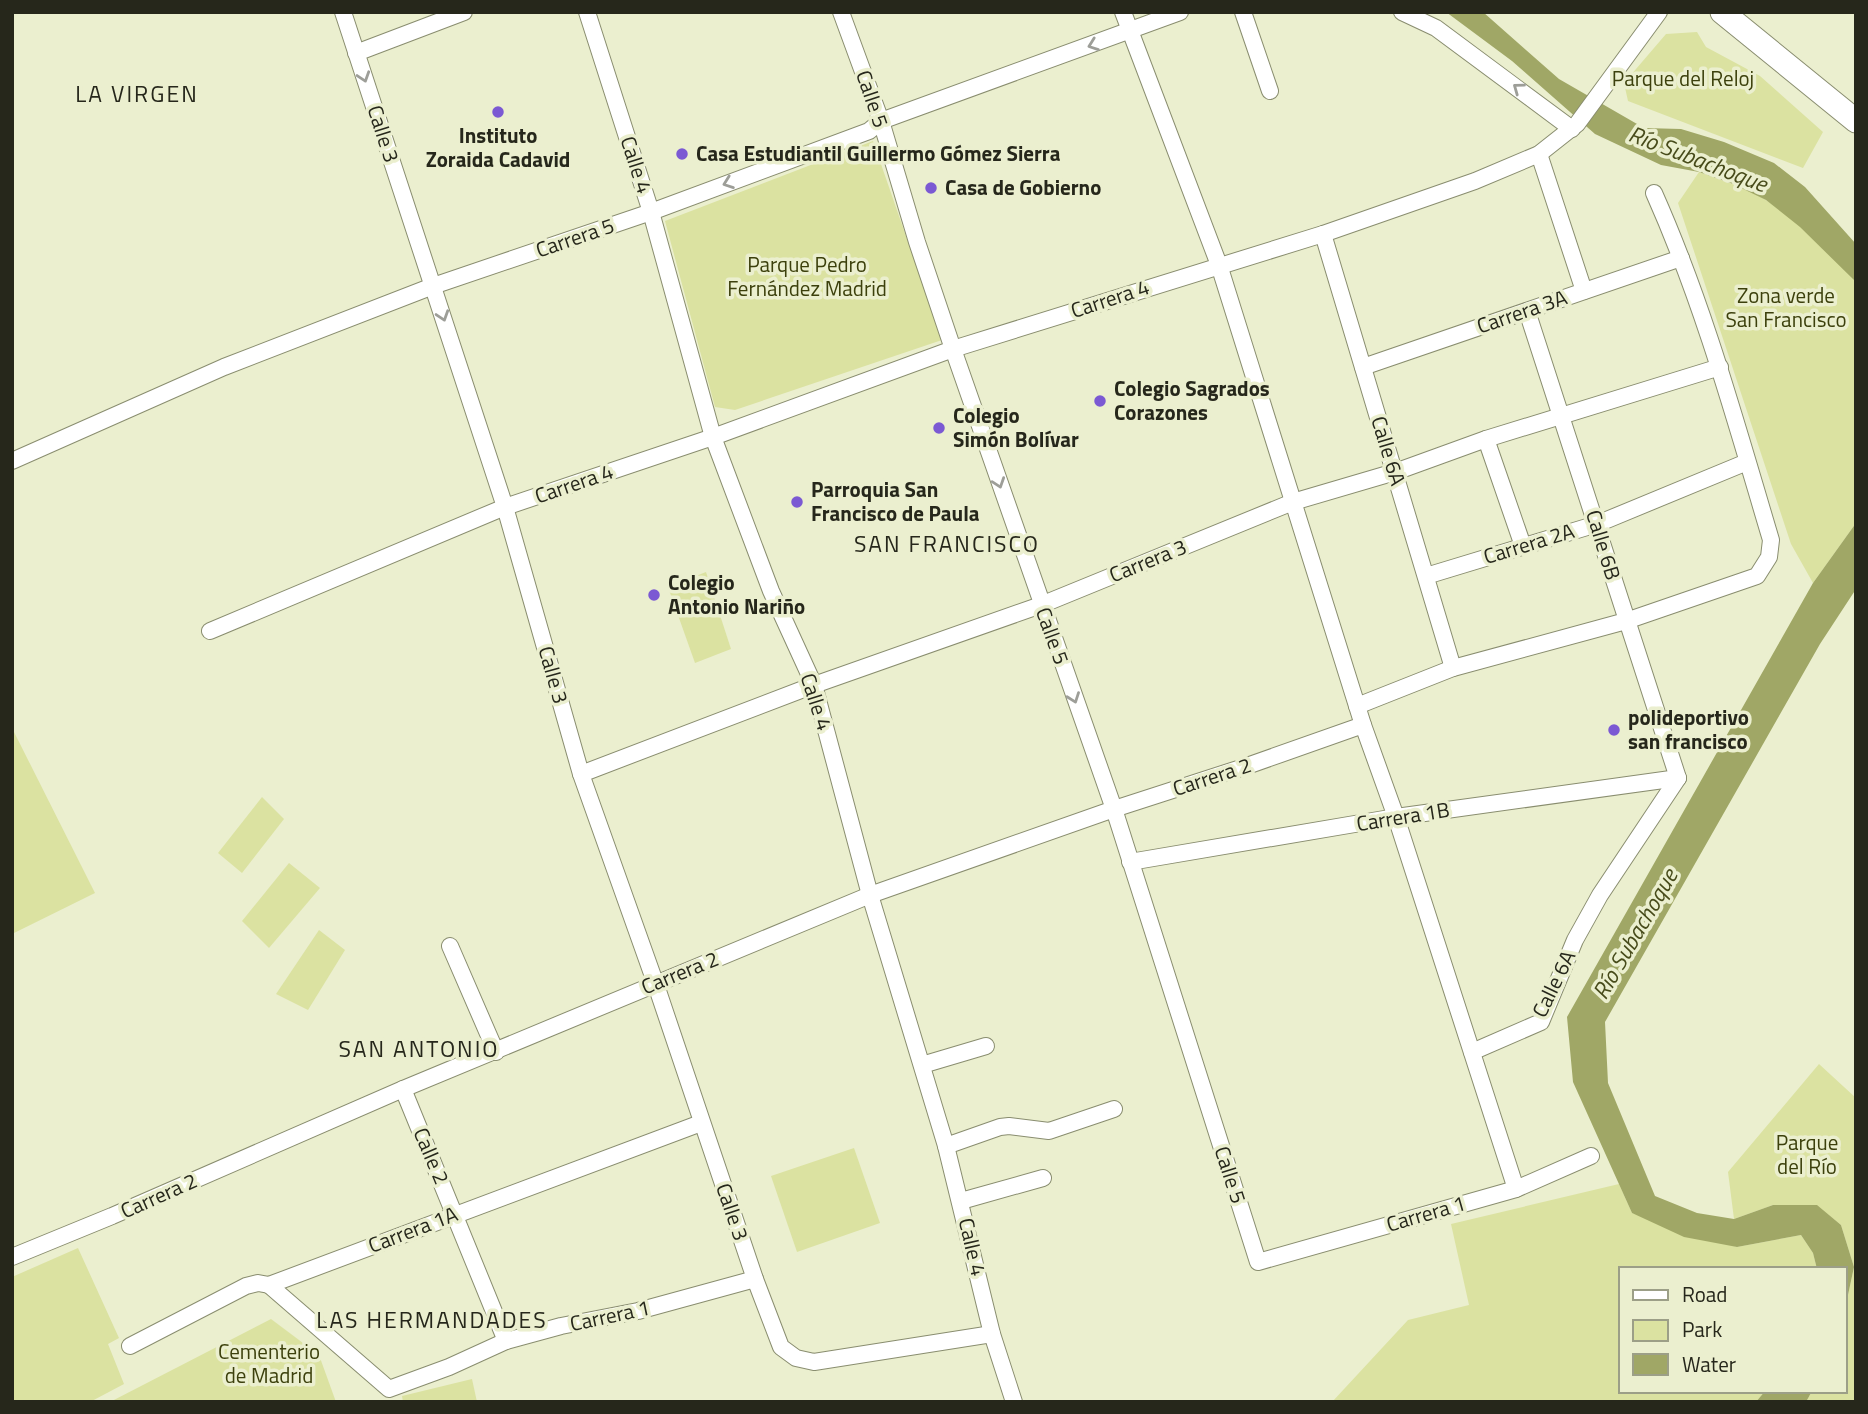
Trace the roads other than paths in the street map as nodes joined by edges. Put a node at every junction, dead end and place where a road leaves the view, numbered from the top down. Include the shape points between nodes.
1 (342, 12) edge
2 (464, 12) edge
3 (587, 12) edge
4 (841, 12) edge
5 (1123, 12) edge
6 (1180, 12) edge
7 (1243, 12) edge
8 (1402, 12) edge
9 (1659, 12) edge
10 (1722, 12) edge
11 (1131, 32) junction
12 (356, 53) junction
13 (1270, 91) dead end
14 (881, 121) junction
15 (1856, 121) edge
16 (1575, 127) junction
17 (1539, 154) junction
18 (1654, 193) dead end
19 (651, 212) junction
20 (1323, 234) junction
21 (1681, 258) junction
22 (1219, 265) junction
23 (433, 286) junction
24 (1584, 291) junction
25 (1527, 311) junction
26 (953, 349) junction
27 (1363, 366) junction
28 (1720, 367) junction
29 (1562, 417) junction
30 (713, 437) junction
31 (1486, 439) junction
32 (12, 461) edge
33 (1747, 462) junction
34 (1395, 472) junction
35 (1293, 502) junction
36 (505, 508) junction
37 (1597, 524) junction
38 (1523, 546) junction
39 (1426, 576) junction
40 (1041, 605) junction
41 (1626, 621) junction
42 (210, 631) dead end
43 (1453, 667) junction
44 (814, 685) junction
45 (1357, 706) junction
46 (1363, 725) junction
47 (581, 774) junction
48 (1678, 778) junction
49 (1114, 809) junction
50 (1396, 817) junction
51 (1130, 862) junction
52 (870, 895) junction
53 (450, 946) dead end
54 (655, 982) junction
55 (986, 1046) dead end
56 (496, 1052) junction
57 (1472, 1052) junction
58 (922, 1065) junction
59 (403, 1089) junction
60 (1114, 1109) dead end
61 (701, 1123) junction
62 (946, 1146) junction
63 (1591, 1156) dead end
64 (1044, 1178) dead end
65 (1516, 1189) junction
66 (961, 1201) junction
67 (456, 1214) junction
68 (12, 1257) edge
69 (1258, 1262) joint
70 (755, 1279) junction
71 (269, 1285) junction
72 (992, 1334) junction
73 (506, 1341) junction
74 (130, 1346) dead end
75 (1014, 1402) edge

1 - 12 street, Calle 3
2 - 12 street
3 - 19 street, Calle 4
4 - 14 street, Calle 5
5 - 11 street
6 - 11 street, Carrera 5
7 - 13 street
16 -> 8 street via 1436,28
9 - 16 street, Carrera 4
10 - 15 main road
11 -> 14 street, Carrera 5
11 - 22 street
12 -> 23 street, Calle 3
14 -> 19 street, Carrera 5 via 869,131
14 - 26 street, Calle 5
16 - 17 street, Carrera 4
17 - 20 street, Carrera 4
17 - 24 street
18 - 21 street
19 - 23 street, Carrera 5
19 - 30 street, Calle 4
20 - 22 street, Carrera 4
20 - 27 street, Calle 6A
21 - 24 street, Carrera 3A
21 - 28 street
22 - 26 street, Carrera 4
22 - 35 street
23 - 32 street, Carrera 5 via 224,367
23 -> 36 street, Calle 3
24 - 25 street, Carrera 3A
25 - 27 street, Carrera 3A
25 - 29 street, Calle 6B
26 - 30 street, Carrera 4
26 -> 40 street, Calle 5
27 - 34 street, Calle 6A
28 - 29 street, Carrera 3
28 - 33 street
29 - 31 street, Carrera 3
29 - 37 street, Calle 6B
30 - 36 street, Carrera 4
30 - 44 street, Calle 4 via 771,591
31 - 34 street, Carrera 3
31 - 38 street
33 - 37 street, Carrera 2A
33 - 41 street via 1771,540 1769,557 1757,576
34 - 35 street, Carrera 3
34 - 39 street, Calle 6A
35 - 40 street, Carrera 3
35 - 45 street
36 - 42 street, Carrera 4
36 - 47 street, Calle 3
37 - 38 street, Carrera 2A
37 - 41 street, Calle 6B
38 - 39 street, Carrera 2A
39 - 43 street, Calle 6A
40 - 44 street, Carrera 3
40 -> 49 street, Calle 5
41 - 43 street
41 - 48 street, Calle 6B
43 - 45 street
44 - 47 street, Carrera 3
44 - 52 street, Calle 4
45 - 46 street
46 - 49 street, Carrera 2
46 - 50 street
47 - 54 street, Calle 3
48 - 50 street, Carrera 1B
48 - 57 street, Calle 6A via 1575,940 1541,1022
49 - 51 street, Calle 5
49 - 52 street, Carrera 2
50 - 51 street, Carrera 1B
50 - 57 street
51 - 69 street, Calle 5
52 - 54 street, Carrera 2
52 - 58 street, Calle 4
53 - 56 street
54 - 56 street, Carrera 2
54 - 61 street, Calle 3
55 - 58 street
56 - 59 street, Carrera 2
57 - 65 street
58 - 62 street, Calle 4
59 - 67 street, Calle 2
59 - 68 street, Carrera 2
60 - 62 street via 1049,1131 1009,1126
61 - 67 street, Carrera 1A
61 - 70 street, Calle 3
62 - 66 street, Calle 4
63 - 65 street, Carrera 1
64 - 66 street
65 - 69 street, Carrera 1
66 - 72 street, Calle 4
67 - 71 street, Carrera 1A
67 - 73 street, Calle 2
70 - 72 street, Calle 3 via 781,1347 814,1362
70 - 73 street, Carrera 1
71 - 73 street, Carrera 1 via 389,1389
71 - 74 street, Carrera 1A via 246,1286
72 - 75 street, Calle 4

